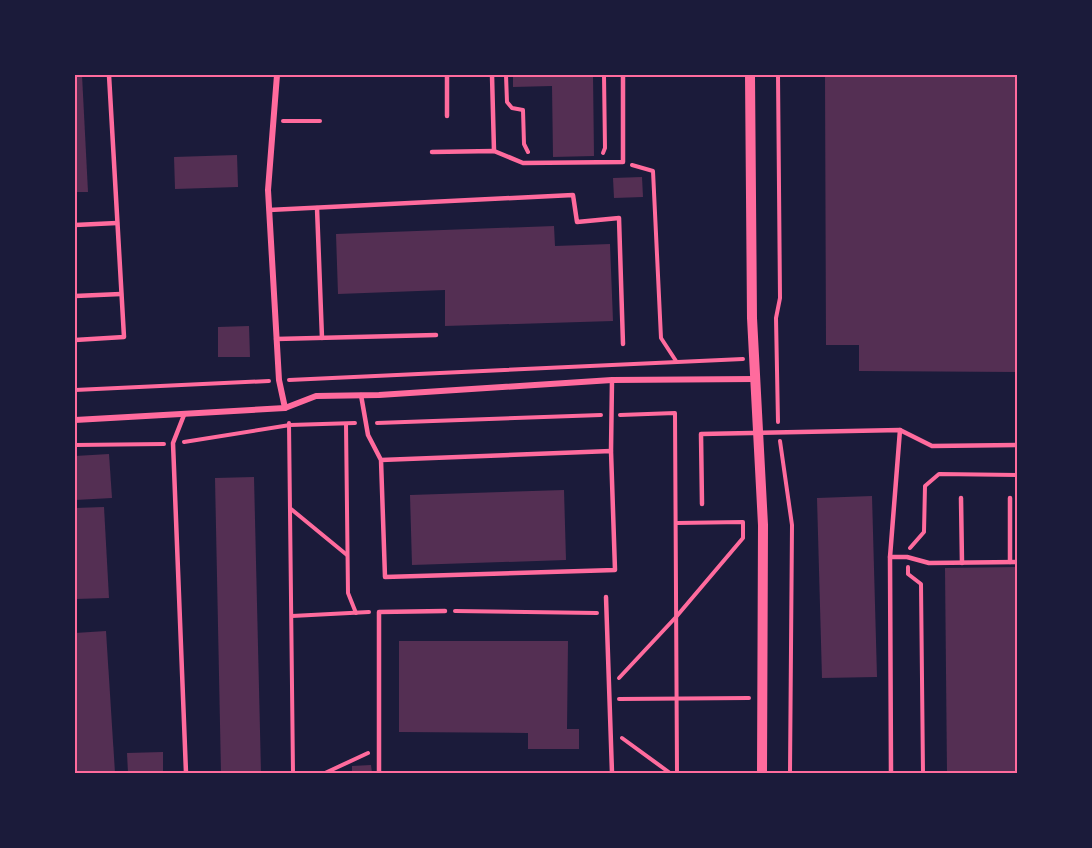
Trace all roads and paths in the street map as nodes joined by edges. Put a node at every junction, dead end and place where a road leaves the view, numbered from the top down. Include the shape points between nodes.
1 (109, 75) edge
2 (277, 75) edge
3 (447, 75) edge
4 (492, 75) edge
5 (506, 75) edge
6 (604, 75) edge
7 (623, 75) edge
8 (750, 75) edge
9 (778, 75) edge
10 (447, 116) dead end
11 (273, 121) junction
12 (320, 121) dead end
13 (494, 151) junction
14 (432, 152) dead end
15 (536, 156) dead end
16 (597, 159) dead end
17 (624, 162) junction
18 (317, 208) junction
19 (269, 210) junction
20 (117, 223) junction
21 (75, 225) edge
22 (121, 294) junction
23 (75, 296) edge
24 (436, 334) dead end
25 (322, 338) junction
26 (276, 339) junction
27 (75, 340) edge
28 (624, 344) dead end
29 (755, 358) junction
30 (676, 362) junction
31 (755, 379) junction
32 (279, 380) junction
33 (612, 380) junction
34 (75, 390) edge
35 (361, 395) junction
36 (285, 408) junction
37 (184, 415) junction
38 (612, 415) junction
39 (75, 420) edge
40 (366, 423) junction
41 (346, 424) junction
42 (290, 425) junction
43 (900, 430) junction
44 (778, 431) junction
45 (759, 432) junction
46 (173, 443) junction
47 (75, 445) edge
48 (1017, 445) edge
49 (611, 451) junction
50 (381, 460) junction
51 (1017, 475) edge
52 (962, 498) dead end
53 (1010, 498) dead end
54 (702, 504) dead end
55 (291, 509) junction
56 (677, 523) junction
57 (348, 556) junction
58 (890, 557) junction
59 (907, 557) junction
60 (1010, 562) junction
61 (1017, 562) edge
62 (962, 563) junction
63 (606, 597) dead end
64 (445, 611) joint
65 (379, 612) junction
66 (356, 613) junction
67 (608, 614) junction
68 (292, 616) junction
69 (676, 617) junction
70 (611, 688) junction
71 (676, 697) junction
72 (762, 698) junction
73 (611, 699) junction
74 (612, 732) junction
75 (379, 748) junction
76 (186, 773) edge
77 (293, 773) edge
78 (325, 773) edge
79 (379, 773) edge
80 (612, 773) edge
81 (670, 773) edge
82 (677, 773) edge
83 (762, 773) edge
84 (790, 773) edge
85 (891, 773) edge
86 (923, 773) edge

1 - 20 lane
2 - 11 street
3 - 10 lane
4 - 13 lane
5 - 15 path via 507,102 512,108 523,110 524,144
6 - 16 path via 605,148
7 - 17 lane
8 - 29 street
9 - 44 path
11 - 12 path
11 - 19 street
13 - 14 lane
13 - 17 lane via 524,163
17 - 30 path via 653,171 661,338
18 - 19 lane
18 - 25 lane
18 - 28 lane via 573,195 577,222 619,218
19 - 26 street
20 - 21 lane
20 - 22 lane
22 - 23 lane
22 - 27 lane via 124,337
24 - 25 lane
25 - 26 lane
26 - 32 street
29 - 30 path
29 - 31 street
30 - 32 path
31 - 33 street
31 - 45 street
32 - 34 path
32 - 36 street
33 - 35 street
33 - 38 lane
35 - 36 street via 315,396
35 - 40 lane
36 - 37 street
36 - 42 path
37 - 39 street
37 - 46 lane
38 - 40 path
38 - 49 lane
38 - 56 path via 675,413
40 - 41 path
40 - 50 lane
41 - 42 path
41 - 57 path
42 - 46 path
42 - 55 path
43 - 44 lane
43 - 48 lane via 932,446
43 - 58 lane
44 - 45 lane
44 - 84 path via 792,525
45 - 54 lane via 701,434
45 - 72 street
46 - 47 path
46 - 76 lane
49 - 50 lane
49 - 50 lane via 615,570 385,577
51 - 59 path via 939,474 925,486 924,532
52 - 62 lane
53 - 60 lane
55 - 57 path
55 - 68 path
56 - 69 path
56 - 69 path via 743,522 743,538
57 - 66 path via 348,593
58 - 59 lane
58 - 85 lane
59 - 62 lane via 929,563
59 - 86 path via 908,574 921,584
60 - 61 lane
60 - 62 lane
63 - 67 lane
64 - 65 lane
64 - 67 path
65 - 66 path
65 - 75 lane
66 - 68 path
67 - 70 lane
68 - 77 path
69 - 70 path
69 - 71 path
70 - 73 lane
71 - 72 path
71 - 73 path
71 - 82 path
72 - 83 street
73 - 74 lane
74 - 80 lane
74 - 81 path
75 - 78 path
75 - 79 lane

